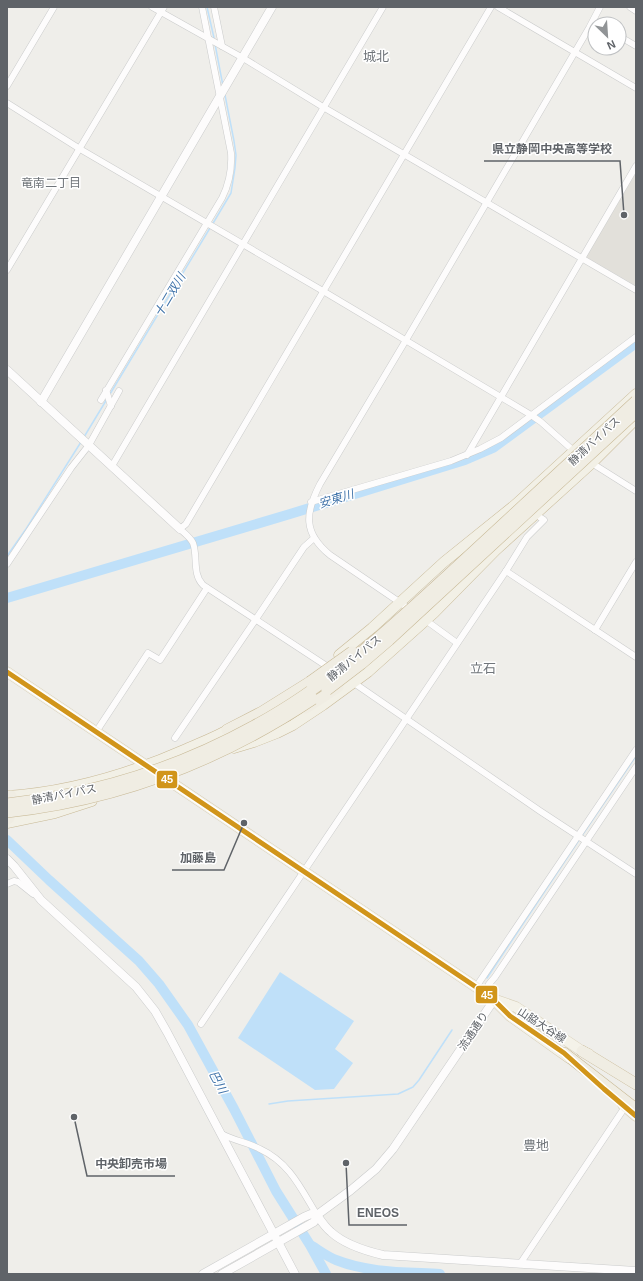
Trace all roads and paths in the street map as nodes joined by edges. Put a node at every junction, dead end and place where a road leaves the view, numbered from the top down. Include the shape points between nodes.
1 (54, 7) edge
2 (152, 7) edge
3 (202, 7) edge
4 (214, 7) edge
5 (272, 7) edge
6 (383, 7) edge
7 (491, 7) edge
8 (498, 7) edge
9 (630, 7) edge
10 (162, 10) edge
11 (636, 11) edge
12 (587, 35) edge
13 (208, 38) junction
14 (627, 41) edge
15 (222, 46) junction
16 (636, 46) edge
17 (575, 52) junction
18 (243, 58) junction
19 (7, 86) edge
20 (636, 88) edge
21 (220, 96) junction
22 (7, 103) edge
23 (323, 107) junction
24 (80, 149) junction
25 (404, 154) junction
26 (636, 166) edge
27 (161, 196) junction
28 (486, 202) junction
29 (207, 223) junction
30 (243, 245) junction
31 (583, 258) junction
32 (7, 270) edge
33 (636, 290) edge
34 (323, 291) junction
35 (636, 337) edge
36 (406, 340) junction
37 (7, 370) edge
38 (106, 390) junction
39 (119, 391) dead end
40 (636, 394) edge
41 (500, 397) junction
42 (101, 400) dead end
43 (636, 401) edge
44 (41, 402) junction
45 (111, 406) junction
46 (531, 415) junction
47 (634, 416) edge
48 (85, 442) junction
49 (573, 451) junction
50 (466, 455) junction
51 (592, 463) junction
52 (112, 466) junction
53 (540, 490) junction
54 (636, 491) edge
55 (311, 502) junction
56 (535, 514) junction
57 (180, 529) junction
58 (503, 535) junction
59 (314, 538) junction
60 (636, 562) edge
61 (7, 564) edge
62 (506, 571) junction
63 (208, 588) junction
64 (400, 603) junction
65 (256, 619) junction
66 (426, 620) junction
67 (596, 630) junction
68 (457, 643) junction
69 (636, 657) edge
70 (325, 665) junction
71 (7, 672) edge
72 (354, 683) junction
73 (406, 718) junction
74 (227, 730) junction
75 (96, 732) junction
76 (175, 738) dead end
77 (230, 749) junction
78 (636, 750) edge
79 (147, 766) junction
80 (636, 767) edge
81 (164, 778) junction
82 (8, 798) edge
83 (9, 819) edge
84 (579, 836) junction
85 (586, 841) junction
86 (7, 860) edge
87 (304, 871) junction
88 (636, 874) edge
89 (7, 884) edge
90 (41, 900) junction
91 (489, 984) dead end
92 (476, 987) junction
93 (494, 1000) junction
94 (201, 1024) dead end
95 (582, 1051) joint
96 (564, 1053) junction
97 (633, 1081) edge
98 (631, 1108) edge
99 (636, 1116) edge
100 (220, 1133) junction
101 (317, 1215) junction
102 (274, 1234) junction
103 (279, 1242) junction
104 (520, 1264) junction
105 (218, 1265) junction
106 (636, 1271) edge
107 (202, 1274) edge
108 (222, 1274) edge
109 (295, 1274) edge

1 - 19 street
2 - 10 street
3 - 13 street
4 - 15 street
5 - 18 street
6 - 23 street
7 - 25 street
8 - 17 street
9 - 11 street
10 - 13 street
10 - 24 street
12 - 17 street
13 - 15 street
13 - 21 street
14 - 16 street
15 - 18 street
17 - 20 street
17 - 28 street
18 - 21 street
18 - 23 street
21 - 27 street
21 - 29 street via 232,164 225,192
22 - 24 street
23 - 25 street
23 - 30 street
24 - 27 street
24 - 32 street
25 - 28 street
25 - 34 street
26 - 31 street
27 - 29 street
27 - 44 street
28 - 31 street
28 - 36 street
29 - 30 street
29 - 38 street
30 - 34 street
30 - 52 street
31 - 33 street
31 - 41 street
34 - 36 street
34 - 57 street via 186,524
35 - 46 street
36 - 41 street
36 - 55 street
37 - 44 street
38 - 42 street
38 - 45 street
39 - 45 street
40 - 49 highway
41 - 46 street
41 - 50 street
43 - 53 highway, 静清バイパス, bridge
44 - 48 street
45 - 48 street
46 - 49 street
46 - 50 street via 501,438
47 - 51 highway
47 - 58 highway, 静清バイパス, bridge
48 - 52 street
48 - 61 street via 71,468
49 - 51 street
49 - 64 highway via 516,504 444,562
50 - 55 street
51 - 54 street
51 - 56 highway
52 - 57 street
53 - 74 highway, bridge via 518,505 352,652 262,712
53 - 82 highway, 静清バイパス, bridge via 356,658 310,692 262,722 192,756 120,782 72,794
55 - 59 street via 310,530
56 - 62 street via 544,520 528,537
56 - 66 highway
57 - 63 street via 190,538 200,582
58 - 77 highway, bridge via 454,589 365,668 274,728
58 - 83 highway, 静清バイパス, bridge via 361,664 315,698 270,726 188,767 135,786
59 - 64 street via 330,555
59 - 65 street via 304,547
60 - 67 street
62 - 67 street
62 - 68 street
63 - 65 street
63 - 75 street via 160,660 148,653
64 - 66 street
64 - 70 highway
65 - 70 street
65 - 76 street
66 - 68 street
66 - 72 highway
67 - 69 street
68 - 73 street
70 - 74 highway
71 - 75 main road, 流通通り
72 - 73 street
72 - 77 highway via 277,733
73 - 84 street
73 - 87 street
74 - 79 highway
75 - 79 main road, 流通通り
77 - 81 highway
78 - 84 street
79 - 81 main road, 流通通り
79 - 82 highway via 97,781
80 - 85 street
81 - 83 highway via 55,813
81 - 87 main road, 流通通り
84 - 85 street
84 - 92 street
85 - 88 street
85 - 91 street
86 - 90 street
87 - 92 main road, 流通通り
87 - 94 street
89 - 90 street via 18,882
90 - 100 street via 144,996 168,1032
92 - 93 main road, 流通通り
93 - 95 main road, 山脇大谷線 via 516,1007
93 - 96 main road, 山脇大谷線 via 510,1016
93 - 101 street, 流通通り via 376,1170
95 - 97 highway
96 - 98 main road, 山脇大谷線
96 - 98 highway
98 - 99 main road, 山脇大谷線
98 - 104 street
100 - 101 street via 260,1148 277,1158 291,1173
100 - 102 street
101 - 102 street via 304,1217
101 - 103 street via 310,1225
101 - 104 street via 331,1232 343,1240 383,1255
102 - 103 street
102 - 105 street
103 - 108 street
103 - 109 street
104 - 106 street
105 - 107 street
105 - 108 street

